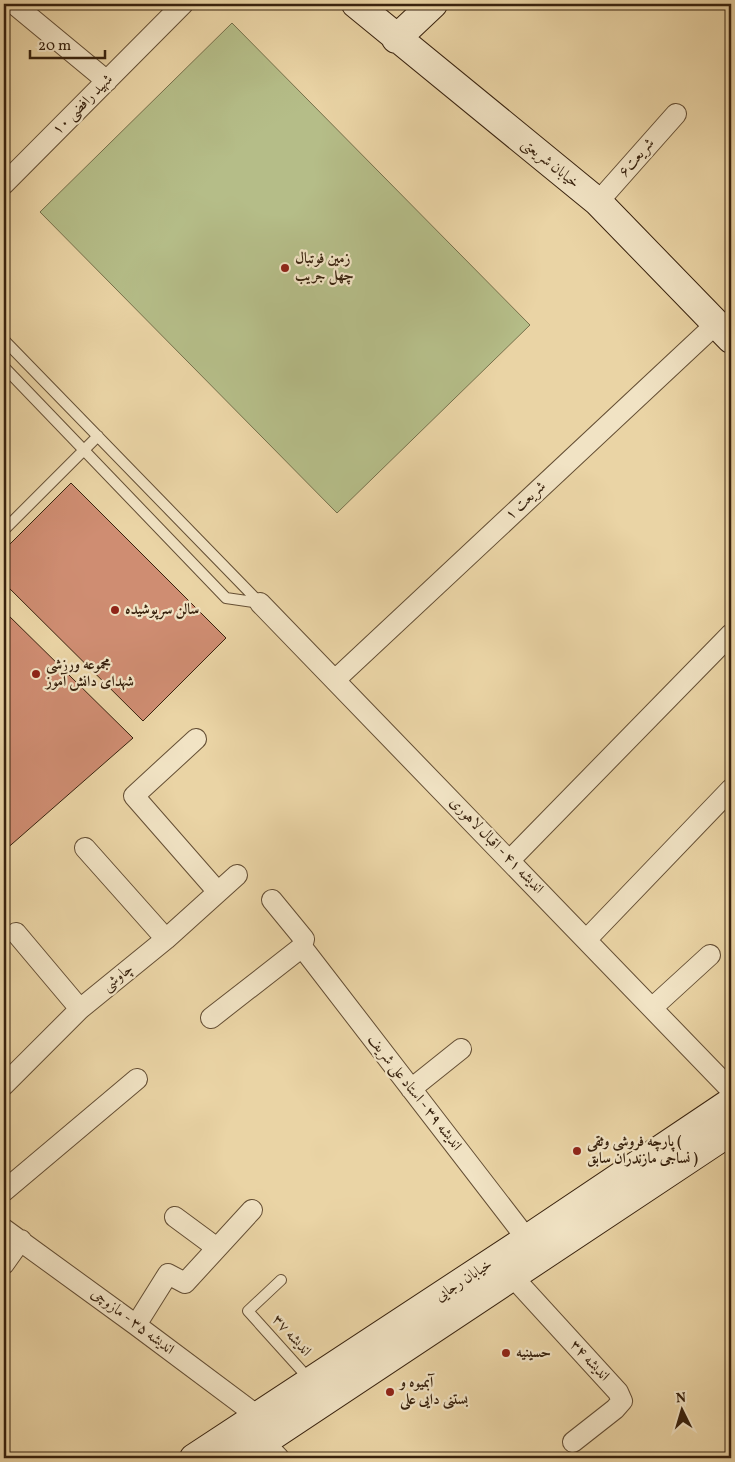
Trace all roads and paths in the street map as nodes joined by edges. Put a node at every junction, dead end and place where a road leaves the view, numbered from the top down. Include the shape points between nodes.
1 (14, 4) edge
2 (183, 4) edge
3 (356, 4) edge
4 (433, 4) edge
5 (396, 39) junction
6 (107, 81) junction
7 (676, 114) dead end
8 (4, 184) edge
9 (598, 202) junction
10 (724, 331) edge
11 (4, 340) edge
12 (4, 367) edge
13 (98, 436) junction
14 (84, 451) junction
15 (4, 530) edge
16 (260, 602) junction
17 (731, 634) edge
18 (336, 680) junction
19 (196, 739) dead end
20 (731, 789) edge
21 (85, 848) dead end
22 (510, 860) junction
23 (237, 875) dead end
24 (218, 892) junction
25 (272, 900) dead end
26 (16, 933) dead end
27 (166, 939) junction
28 (586, 940) junction
29 (302, 947) junction
30 (710, 955) dead end
31 (652, 1008) junction
32 (80, 1009) junction
33 (211, 1018) dead end
34 (461, 1049) dead end
35 (137, 1079) dead end
36 (4, 1086) edge
37 (411, 1089) junction
38 (731, 1090) edge
39 (731, 1102) edge
40 (731, 1131) edge
41 (4, 1191) edge
42 (252, 1210) dead end
43 (175, 1217) dead end
44 (4, 1229) edge
45 (527, 1239) junction
46 (21, 1240) junction
47 (217, 1248) junction
48 (4, 1264) edge
49 (512, 1276) junction
50 (281, 1280) dead end
51 (136, 1325) junction
52 (312, 1382) junction
53 (267, 1439) edge
54 (573, 1442) dead end
55 (194, 1458) edge
56 (238, 1458) edge

1 - 6 street
2 - 6 street, شهید رافضی ۱۰
3 - 5 main road, خیابان شریعتی
4 - 5 main road
5 - 9 main road, خیابان شریعتی
6 - 8 street, شهید رافضی ۱۰
7 - 9 street, شریعت۶
9 - 10 main road, خیابان شریعتی
10 - 18 street, شریعت ۱
11 - 13 lane
12 - 14 lane
13 - 14 lane
13 - 16 lane
14 - 15 lane
14 - 16 lane via 226,598
16 - 18 street, اندیشه ۴۱ - اقبال لاهوری
17 - 22 street
18 - 22 street, اندیشه ۴۱ - اقبال لاهوری
19 - 24 street via 134,796
20 - 28 street
21 - 27 street
22 - 28 street, اندیشه ۴۱ - اقبال لاهوری
23 - 24 street, چاوشی
24 - 27 street, چاوشی
25 - 29 street, اندیشه ۳۹ - استاد علی شریف via 304,939
26 - 32 street
27 - 32 street, چاوشی
28 - 31 street, اندیشه ۴۱ - اقبال لاهوری
29 - 33 street
29 - 37 street, اندیشه ۳۹ - استاد علی شریف
30 - 31 street
31 - 38 street, اندیشه ۴۱ - اقبال لاهوری
32 - 36 street, چاوشی
34 - 37 street
35 - 41 street
37 - 45 street, اندیشه ۳۹ - استاد علی شریف
39 - 45 main road, خیابان رجایی
40 - 49 main road, خیابان رجایی
42 - 47 street
43 - 47 street
44 - 46 street, اندیشه ۳۵ - مازوچی
45 - 52 main road, خیابان رجایی
46 - 48 street
46 - 51 street, اندیشه ۳۵ - مازوچی
47 - 51 street via 185,1283 168,1274
49 - 53 main road, خیابان رجایی
49 - 54 street, اندیشه ۳۴ via 618,1392 622,1401
50 - 52 lane, اندیشه ۳۷ via 248,1311
51 - 53 street, اندیشه ۳۵ - مازوچی
52 - 53 main road, خیابان رجایی
53 - 55 main road, خیابان رجایی
53 - 56 main road, خیابان رجایی

